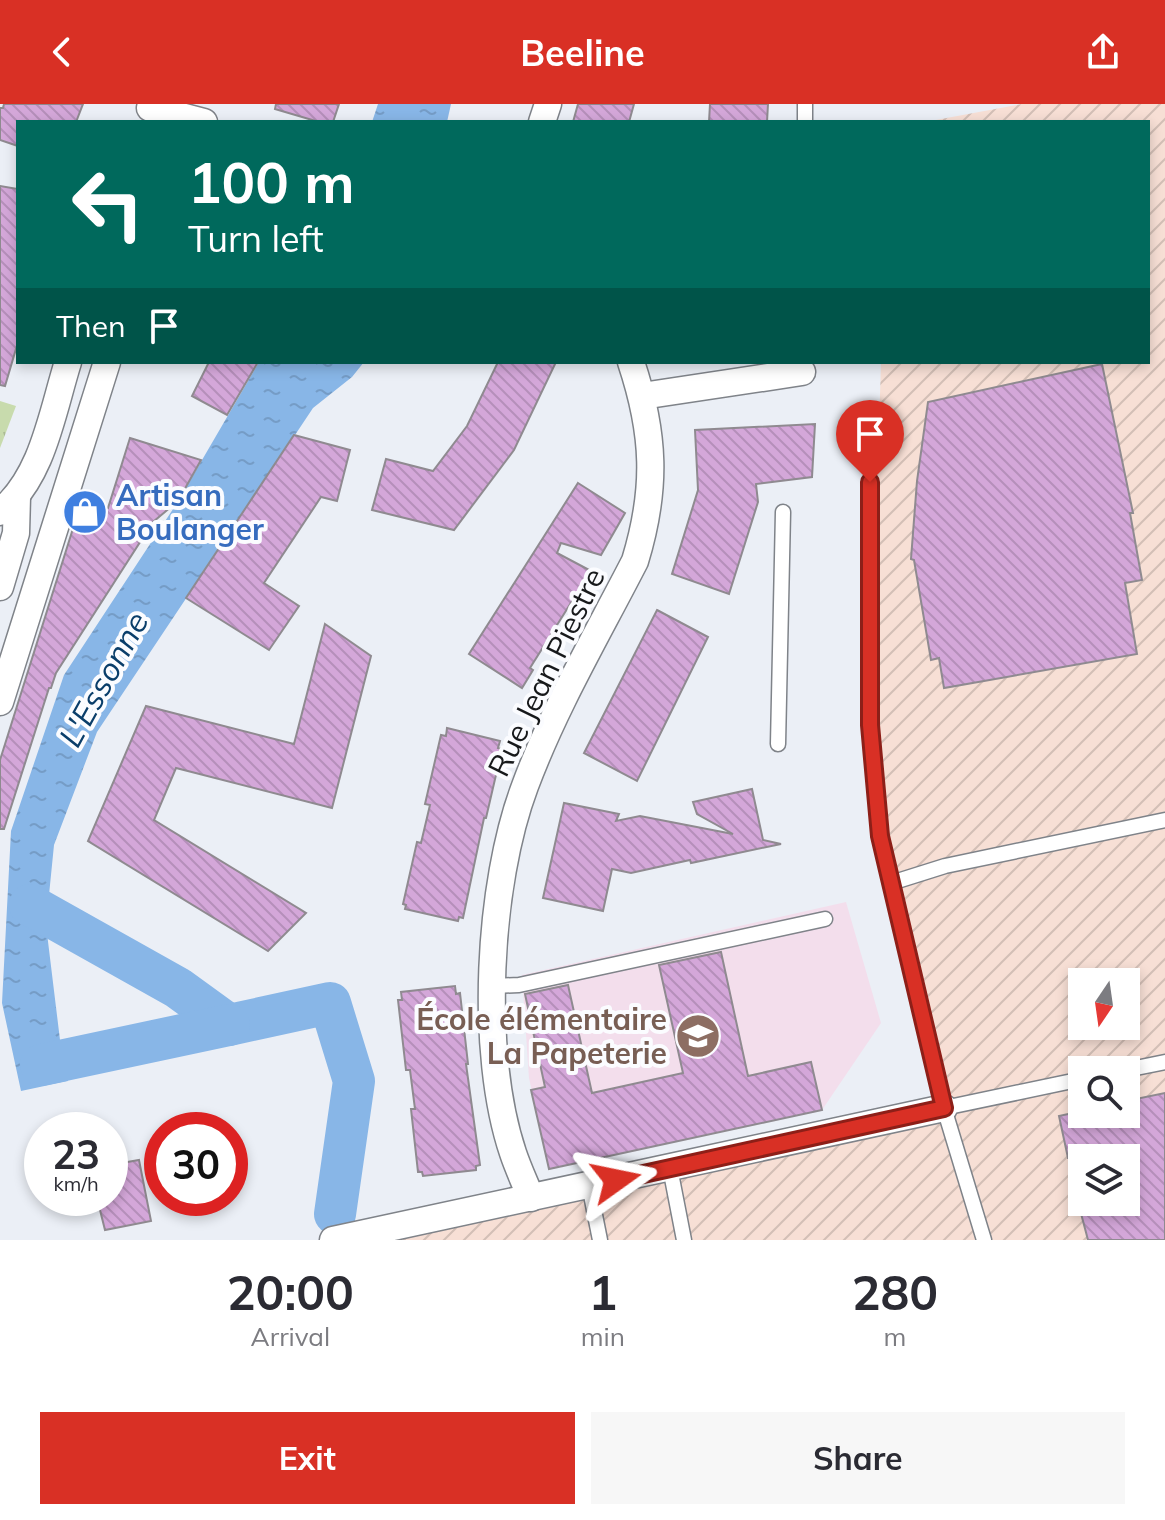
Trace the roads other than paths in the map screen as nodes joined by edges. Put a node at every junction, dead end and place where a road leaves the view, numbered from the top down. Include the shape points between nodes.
1 (147, 111) edge
2 (186, 120) edge
3 (67, 364) edge
4 (106, 364) edge
5 (632, 364) edge
6 (796, 369) edge
7 (642, 396) junction
8 (870, 482) dead end
9 (8, 505) edge
10 (783, 512) dead end
11 (0, 587) edge
12 (0, 702) edge
13 (778, 744) dead end
14 (1165, 820) edge
15 (891, 883) junction
16 (825, 919) dead end
17 (493, 986) junction
18 (1165, 1062) edge
19 (1140, 1067) edge
20 (1068, 1082) edge
21 (944, 1108) junction
22 (670, 1168) junction
23 (589, 1185) junction
24 (531, 1198) junction
25 (344, 1238) edge
26 (600, 1240) edge
27 (684, 1240) edge
28 (984, 1240) edge

1 - 2 street
3 - 9 street via 37,461
4 - 12 street
5 - 7 street, Rue Jean Piestre
6 - 7 street
7 - 17 street, Rue Jean Piestre via 651,465 643,535 523,790 495,911
8 - 15 lane via 870,725 880,836
9 - 11 street via 16,533
10 - 13 lane
14 - 15 lane via 945,866
15 - 21 lane
16 - 17 lane via 519,985
17 - 24 street, Rue Jean Piestre via 496,1073 512,1152
18 - 19 lane
20 - 21 lane
21 - 22 street
21 - 28 lane
22 - 23 street
22 - 27 lane
23 - 24 street
23 - 26 lane
24 - 25 street

